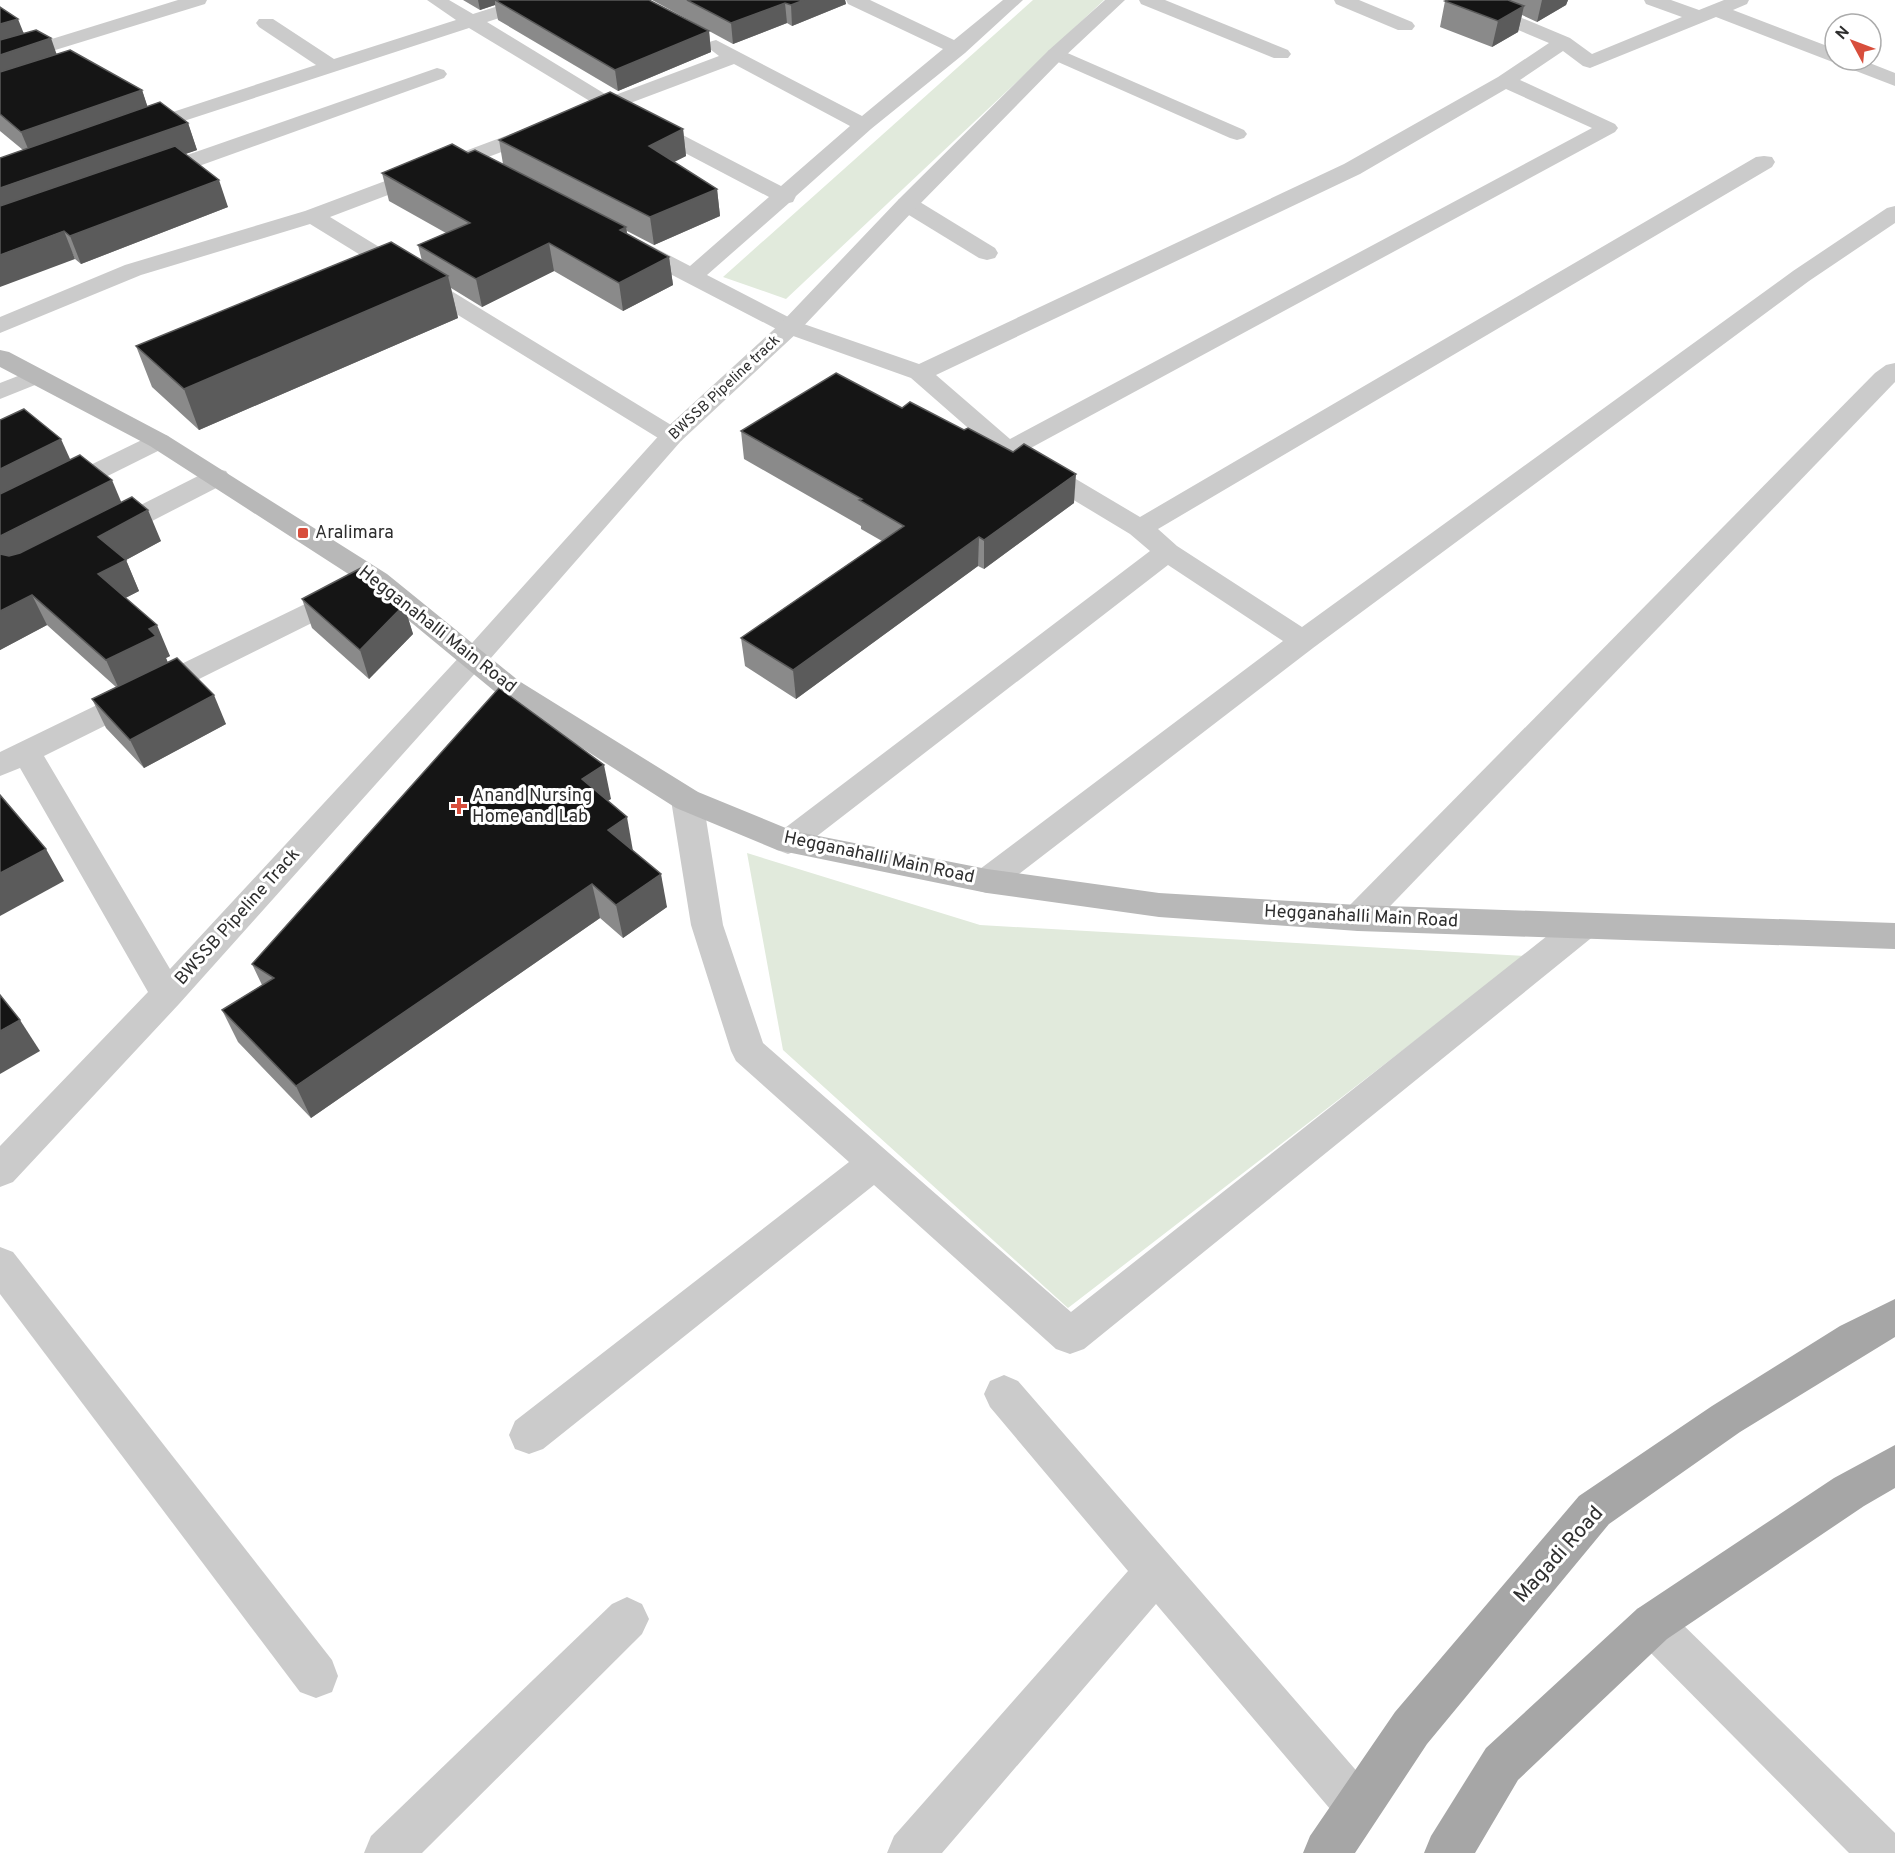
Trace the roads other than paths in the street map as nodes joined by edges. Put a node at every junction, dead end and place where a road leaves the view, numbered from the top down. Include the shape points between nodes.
1 (198, 0) edge
2 (436, 0) edge
3 (536, 0) edge
4 (855, 0) edge
5 (1014, 0) edge
6 (1116, 0) edge
7 (1148, 0) edge
8 (1343, 0) edge
9 (1463, 0) edge
10 (1653, 0) edge
11 (1740, 0) edge
12 (1708, 13) junction
13 (468, 20) junction
14 (266, 23) dead end
15 (1405, 27) dead end
16 (29, 33) edge
17 (704, 40) edge
18 (1563, 42) junction
19 (48, 46) junction
20 (958, 48) junction
21 (1823, 53) edge
22 (1056, 54) junction
23 (1281, 54) dead end
24 (734, 57) junction
25 (75, 60) edge
26 (0, 61) edge
27 (331, 66) junction
28 (1875, 72) edge
29 (437, 74) dead end
30 (1895, 80) edge
31 (1505, 81) junction
32 (608, 104) junction
33 (153, 106) edge
34 (173, 118) junction
35 (864, 125) junction
36 (1237, 135) dead end
37 (119, 137) edge
38 (466, 158) junction
39 (1764, 162) dead end
40 (497, 174) edge
41 (134, 181) edge
42 (785, 197) junction
43 (907, 204) junction
44 (1895, 213) edge
45 (313, 216) junction
46 (610, 233) edge
47 (987, 254) dead end
48 (692, 276) junction
49 (0, 326) edge
50 (790, 327) junction
51 (0, 357) edge
52 (1895, 370) edge
53 (920, 373) junction
54 (36, 376) junction
55 (0, 392) edge
56 (672, 436) junction
57 (159, 441) junction
58 (1008, 450) junction
59 (217, 477) junction
60 (0, 519) edge
61 (1140, 528) junction
62 (85, 544) edge
63 (1167, 552) junction
64 (377, 580) junction
65 (1303, 641) junction
66 (473, 660) junction
67 (13, 759) edge
68 (687, 800) junction
69 (788, 842) junction
70 (987, 880) junction
71 (1358, 918) junction
72 (1583, 926) junction
73 (1895, 936) edge
74 (167, 994) junction
75 (875, 1163) junction
76 (0, 1171) edge
77 (0, 1264) edge
78 (1895, 1317) edge
79 (1004, 1394) dead end
80 (529, 1435) dead end
81 (1895, 1465) edge
82 (1156, 1572) junction
83 (627, 1619) dead end
84 (1652, 1624) junction
85 (316, 1676) dead end
86 (1358, 1807) junction
87 (388, 1853) edge
88 (911, 1853) edge
89 (1328, 1853) edge
90 (1448, 1853) edge
91 (1882, 1853) edge

1 - 19 street
2 - 13 street
3 - 13 street
4 - 20 street
5 - 20 street
6 - 22 street
7 - 23 street
8 - 15 street
9 - 18 street
10 - 12 street
11 - 12 street
12 - 18 street via 1590,62
12 - 21 street
13 - 27 street
13 - 32 street
14 - 27 street
16 - 19 street
17 - 24 street
18 - 31 street
19 - 25 street
19 - 26 street
20 - 35 street
22 - 36 street
22 - 43 street
24 - 32 street
24 - 35 street
27 - 34 street
28 - 30 street
29 - 41 street
31 - 53 street via 1352,170
31 - 58 street via 1608,128
32 - 38 street
32 - 42 street
33 - 34 street
34 - 37 street
35 - 42 street
38 - 40 street
38 - 45 street
39 - 61 street
42 - 48 street
43 - 47 street
43 - 50 street
44 - 65 street via 1801,276
45 - 49 street via 134,270
45 - 56 street
46 - 48 street, BWSSB Pipeline track
48 - 50 street, BWSSB Pipeline track
50 - 53 street
50 - 56 street, BWSSB Pipeline track
51 - 54 main road, Hegganahalli Main Road
52 - 71 street
53 - 58 street
54 - 55 street
54 - 57 main road, Hegganahalli Main Road
56 - 66 street, BWSSB Pipeline track
57 - 59 main road, Hegganahalli Main Road
57 - 60 street
58 - 61 street
59 - 62 street
59 - 64 main road, Hegganahalli Main Road
61 - 63 street
63 - 65 street
63 - 69 street
64 - 66 main road, Hegganahalli Main Road
64 - 67 street
65 - 70 street
66 - 68 main road, Hegganahalli Main Road via 509,688
66 - 74 street, BWSSB Pipeline Track
67 - 74 street
68 - 69 main road, Hegganahalli Main Road
68 - 75 street via 707,925 748,1051
69 - 70 main road, Hegganahalli Main Road
70 - 71 main road, Hegganahalli Main Road via 1159,905
71 - 72 main road, Hegganahalli Main Road
72 - 73 main road, Hegganahalli Main Road
72 - 75 street via 1070,1336
74 - 76 street, BWSSB Pipeline Track
75 - 80 street
77 - 85 street
78 - 86 main road, Magadi Road via 1726,1419 1594,1510 1411,1728
79 - 82 street
81 - 84 main road
82 - 86 street
82 - 88 street
83 - 87 street
84 - 90 main road via 1502,1764
84 - 91 street
86 - 89 main road, Magadi Road

